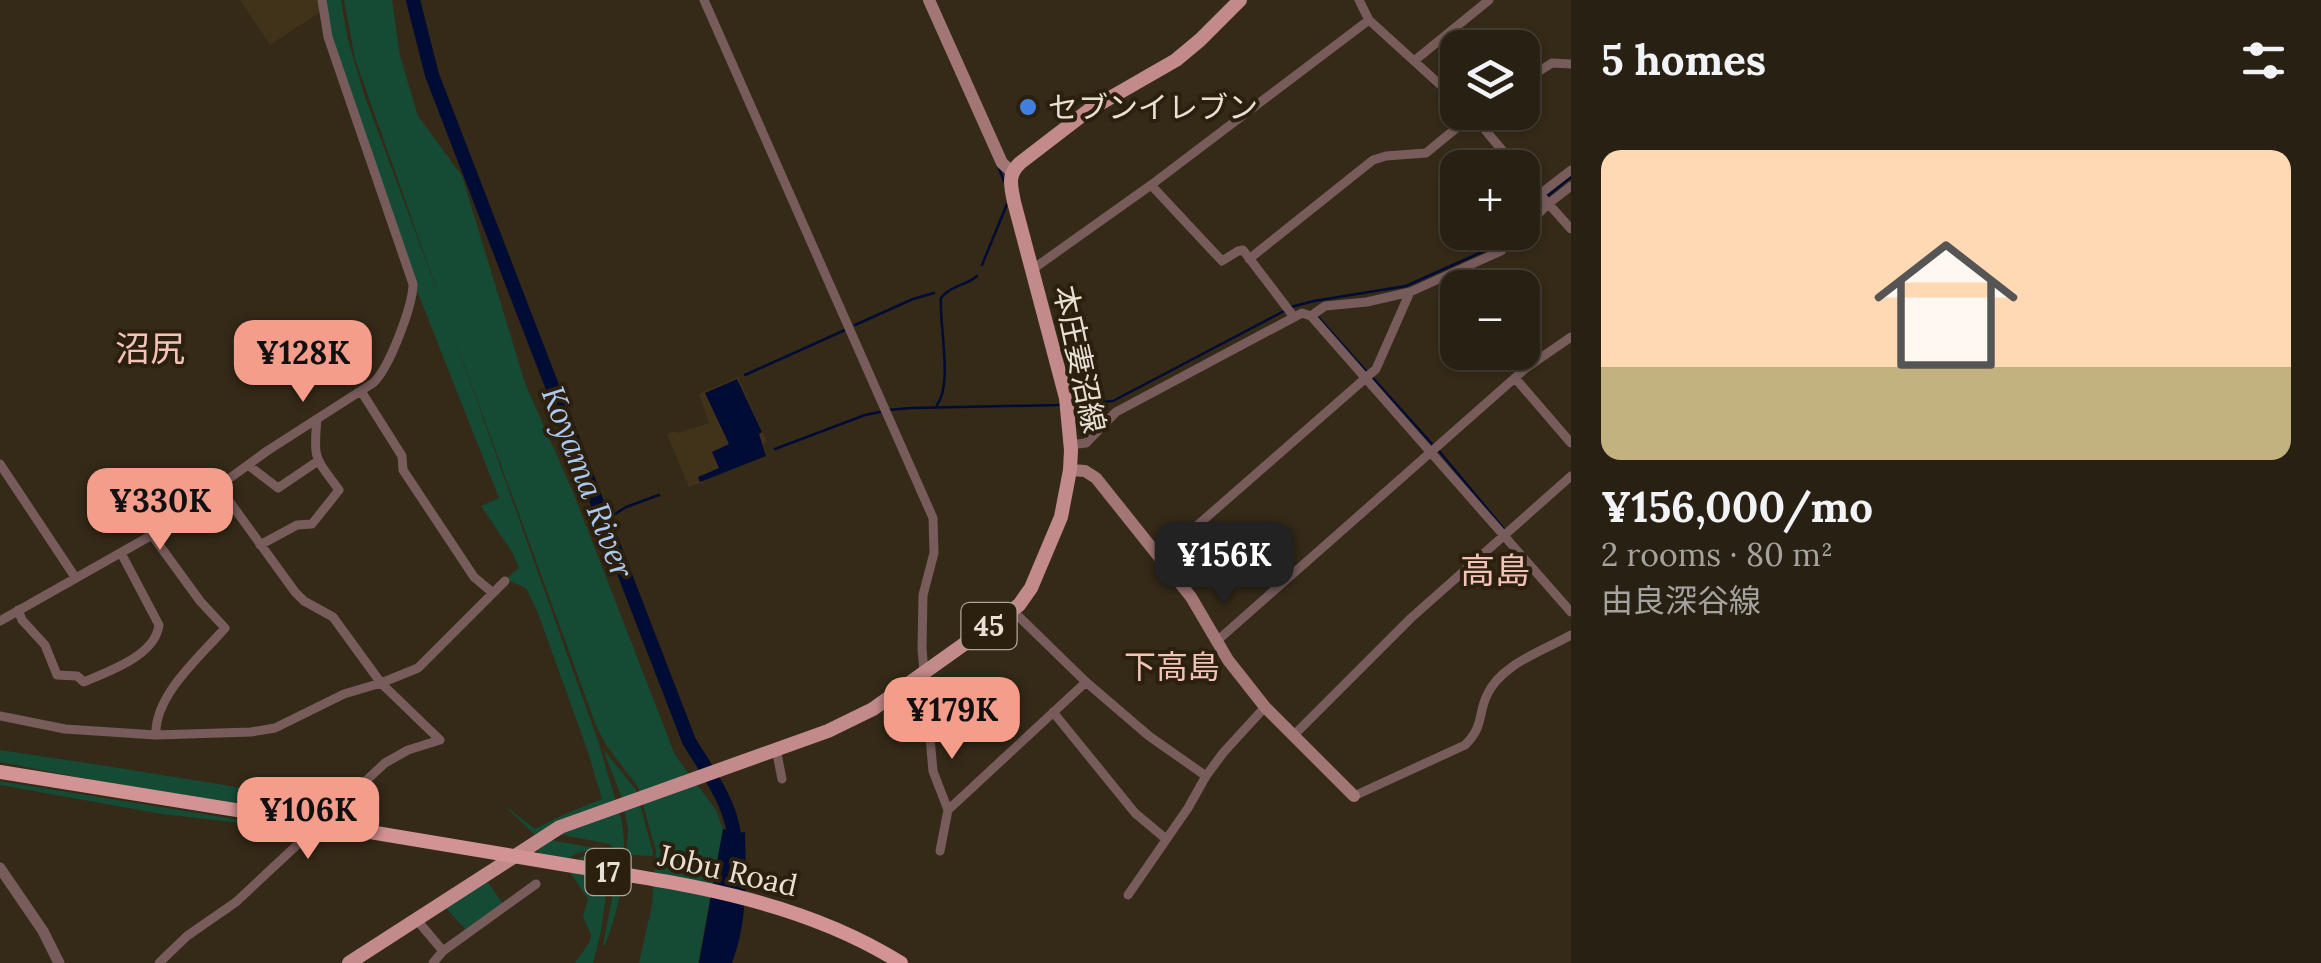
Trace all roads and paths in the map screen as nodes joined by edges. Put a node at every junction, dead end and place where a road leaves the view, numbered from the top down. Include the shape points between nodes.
1 (322, 0) edge
2 (704, 0) edge
3 (929, 0) edge
4 (1240, 0) edge
5 (1359, 0) edge
6 (1490, 0) edge
7 (1369, 20) junction
8 (1414, 61) junction
9 (1571, 64) edge
10 (1540, 70) edge
11 (1440, 85) edge
12 (1453, 130) edge
13 (1487, 130) edge
14 (1503, 150) edge
15 (1571, 170) edge
16 (1012, 172) junction
17 (1152, 185) junction
18 (1571, 186) edge
19 (1540, 194) joint
20 (1548, 204) junction
21 (1540, 212) edge
22 (1571, 229) edge
23 (1502, 250) edge
24 (1249, 258) junction
25 (1032, 269) junction
26 (1410, 292) junction
27 (1314, 314) junction
28 (1294, 317) junction
29 (1571, 337) edge
30 (1368, 376) junction
31 (1515, 378) junction
32 (361, 391) junction
33 (318, 419) junction
34 (1571, 443) edge
35 (1070, 445) junction
36 (1434, 450) junction
37 (318, 460) junction
38 (0, 464) edge
39 (248, 465) junction
40 (1070, 470) junction
41 (1571, 476) edge
42 (218, 487) junction
43 (152, 535) junction
44 (1502, 536) junction
45 (260, 545) junction
46 (120, 553) junction
47 (1160, 558) junction
48 (75, 577) junction
49 (505, 581) dead end
50 (493, 594) junction
51 (18, 610) junction
52 (1012, 610) junction
53 (1571, 612) edge
54 (0, 621) edge
55 (1571, 636) edge
56 (1218, 640) junction
57 (924, 673) junction
58 (1086, 682) junction
59 (381, 683) junction
60 (1265, 707) junction
61 (1052, 712) junction
62 (0, 716) edge
63 (156, 735) junction
64 (1292, 736) junction
65 (772, 751) junction
66 (0, 772) edge
67 (1206, 776) junction
68 (782, 778) dead end
69 (1354, 796) joint
70 (948, 810) junction
71 (1166, 839) junction
72 (940, 851) dead end
73 (0, 868) edge
74 (536, 884) dead end
75 (1128, 895) dead end
76 (416, 919) junction
77 (440, 958) edge
78 (59, 963) edge
79 (159, 963) edge
80 (349, 963) edge
81 (900, 963) edge

1 - 32 street via 328,38 412,284 384,370
2 - 57 street via 934,523 924,595
3 - 16 main road via 1002,163
4 - 16 main road via 1176,60 1088,110
5 - 7 street
6 - 8 street
7 - 8 street
7 - 17 street
8 - 11 street
9 - 10 street via 1552,62
12 - 24 street via 1426,153 1373,160
13 - 14 street
15 - 19 street
16 - 25 main road, 本庄妻沼線 / 45
17 - 24 street via 1222,261 1243,250
17 - 25 street
18 - 20 street
19 - 20 street
20 - 21 street
20 - 22 street
23 - 26 street
24 - 28 street
25 - 35 main road, 本庄妻沼線 / 45 via 1066,398
26 - 27 street via 1325,306
26 - 30 street
27 - 28 street
27 - 30 street
28 - 35 street via 1116,412 1086,443
29 - 31 street
30 - 36 street
30 - 47 street
31 - 34 street
31 - 36 street
32 - 33 street
32 - 50 street via 413,486 474,577
33 - 37 street
33 - 39 street
35 - 40 main road, 本庄妻沼線 / 45
36 - 44 street
36 - 56 street
37 - 39 street via 278,488
37 - 45 street via 339,490 312,524 297,524
38 - 48 street
39 - 42 street
40 - 47 main road via 1096,478
40 - 52 main road, 本庄妻沼線 / 45 via 1055,534 1032,588
41 - 44 street
42 - 43 street
42 - 45 street
43 - 46 street
43 - 63 street via 226,628 164,700
44 - 53 street
44 - 64 street
45 - 59 street via 304,601 333,618
46 - 48 street
46 - 51 street via 160,625 144,650 119,666 84,682 57,674
47 - 56 main road
48 - 51 street
49 - 50 street
50 - 59 street via 418,668
51 - 54 street
52 - 57 main road, 本庄妻沼線 / 45
52 - 58 street
55 - 69 street via 1503,674 1465,745
56 - 60 main road
57 - 65 main road, 本庄妻沼線 / 45 via 873,709
57 - 70 street via 934,771
58 - 61 street
58 - 67 street
59 - 63 street via 274,728
59 - 79 street via 440,740 385,763 236,902
60 - 64 main road
60 - 67 street
61 - 70 street
61 - 71 street via 1135,813
62 - 63 street
64 - 69 main road
65 - 68 street
65 - 76 main road, 45 via 548,834
66 - 81 highway, Jobu Road / 17, bridge via 747,898 839,930
67 - 71 street
70 - 72 street
71 - 75 street
73 - 78 street
74 - 77 street
76 - 77 street
76 - 80 main road, 45

